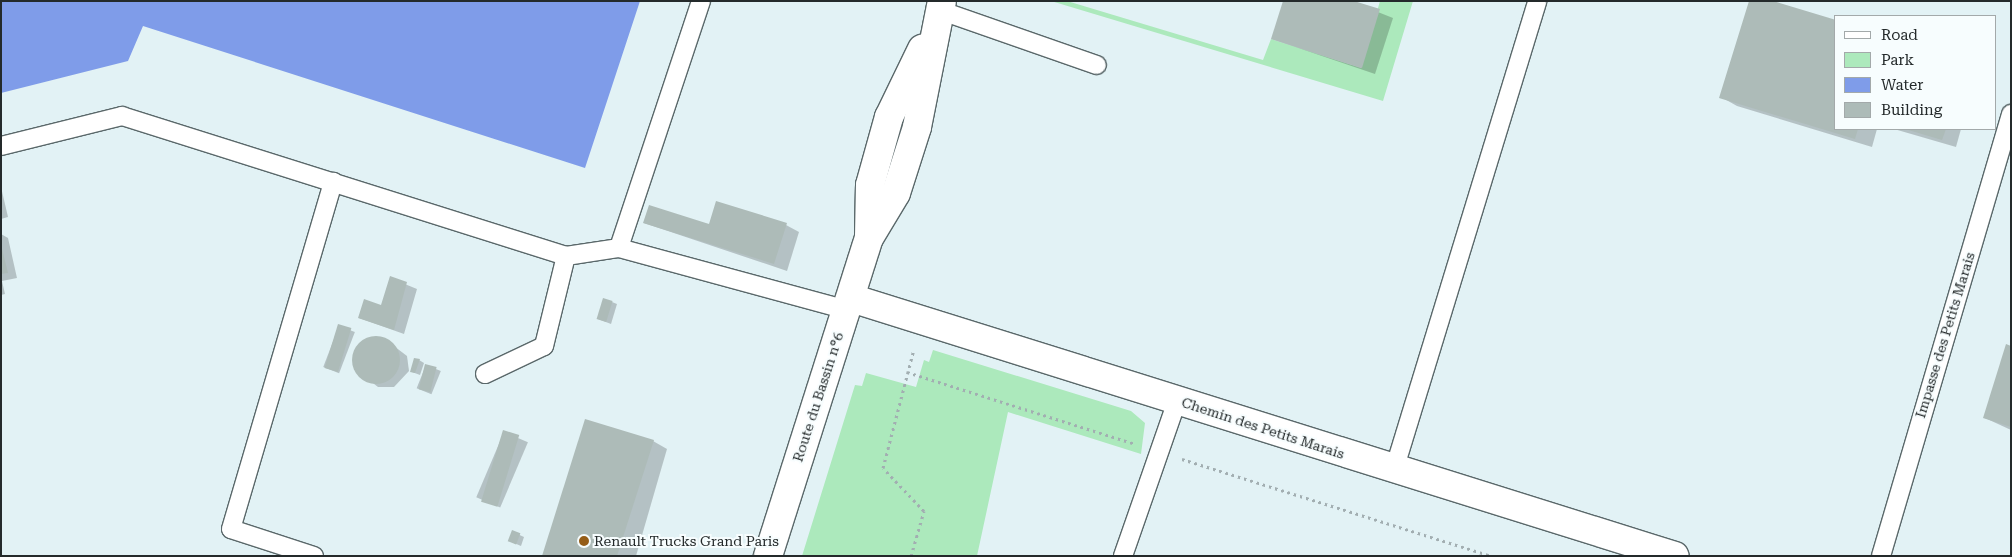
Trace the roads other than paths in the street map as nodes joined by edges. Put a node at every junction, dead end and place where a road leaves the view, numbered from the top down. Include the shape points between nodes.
1 (701, 1) edge
2 (1536, 1) edge
3 (939, 10) edge
4 (1097, 65) dead end
5 (2011, 114) edge
6 (1, 146) edge
7 (332, 182) junction
8 (619, 248) junction
9 (566, 256) junction
10 (849, 304) junction
11 (485, 374) dead end
12 (1177, 400) junction
13 (1394, 470) junction
14 (314, 556) edge
15 (768, 556) edge
16 (1123, 556) edge
17 (1675, 556) edge
18 (1881, 556) edge

1 - 8 lane
2 - 13 lane
3 - 4 lane
3 - 10 street, Route du Bassin n°6 via 917,127 896,193 869,238
5 - 18 lane, Impasse des Petits Marais
6 - 7 lane via 122,116
7 - 9 lane
7 - 14 lane via 231,529
8 - 9 lane
8 - 10 lane
9 - 11 lane via 544,346
10 - 12 street, Chemin des Petits Marais
10 - 15 street, Route du Bassin n°6
12 - 13 street, Chemin des Petits Marais
12 - 16 lane
13 - 17 street, Chemin des Petits Marais

